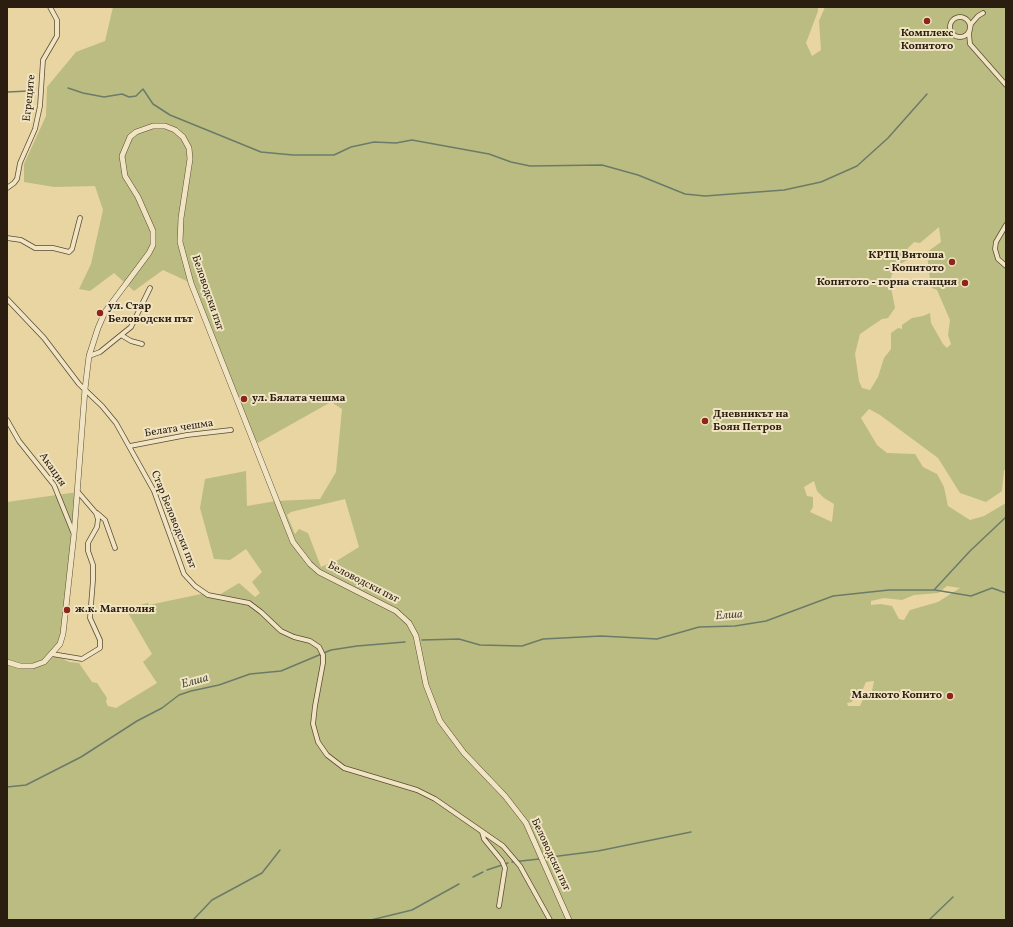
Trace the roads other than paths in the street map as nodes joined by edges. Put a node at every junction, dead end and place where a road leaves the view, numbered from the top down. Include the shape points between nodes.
1 (50, 7) edge
2 (983, 13) dead end
3 (978, 16) junction
4 (964, 18) junction
5 (969, 29) junction
6 (958, 36) junction
7 (970, 44) junction
8 (1006, 85) edge
9 (7, 188) edge
10 (80, 218) dead end
11 (1006, 225) edge
12 (7, 238) edge
13 (1006, 266) edge
14 (150, 288) dead end
15 (7, 299) edge
16 (121, 335) junction
17 (142, 344) dead end
18 (89, 356) junction
19 (85, 389) junction
20 (7, 420) edge
21 (231, 430) dead end
22 (130, 446) junction
23 (78, 492) junction
24 (96, 513) junction
25 (74, 534) junction
26 (115, 548) dead end
27 (52, 654) junction
28 (7, 662) edge
29 (482, 832) junction
30 (499, 906) dead end
31 (550, 920) edge
32 (569, 920) edge

1 - 9 street, Егреците via 57,20 57,36 43,60 40,106 35,129 20,163 17,179
2 - 3 street
3 - 4 street
3 - 5 street
4 - 5 street
4 - 6 street via 955,19 951,24 952,33
5 - 6 street via 964,36
5 - 7 street
6 - 7 street
7 - 8 street
10 - 12 street via 69,252 53,248 35,248 21,240
11 - 13 street via 994,249 998,259
14 - 16 street via 131,327
15 - 19 street, Стар Беловодски път via 44,338
16 - 17 street
16 - 18 street via 100,352
18 - 19 street, Беловодски път
18 - 32 street, Беловодски път via 105,312 153,244 153,231 122,166 124,147 130,137 144,128 165,126 183,137 190,154 180,242 191,282 293,542 319,572 396,611 409,624 416,636 426,685 440,721 464,753 505,796 526,823
19 - 22 street, Стар Беловодски път via 110,415
19 - 23 street, Беловодски път
20 - 25 street, Акация via 19,442 54,485
21 - 22 street, Белата чешма
22 - 29 street, Стар Беловодски път via 154,491 184,574 195,586 208,594 252,605 281,632 313,642 322,653 322,673 313,724 318,742 327,755 344,768 423,793 453,810
23 - 24 street
23 - 25 street, Беловодски път
24 - 26 street via 105,520
24 - 27 street via 97,526 88,543 93,565 93,592 89,610 100,640 100,648 82,659
25 - 27 street, Беловодски път via 63,634 60,644
27 - 28 street, Беловодски път via 44,662 33,666
29 - 30 street via 505,868
29 - 31 street, Стар Беловодски път via 515,858

